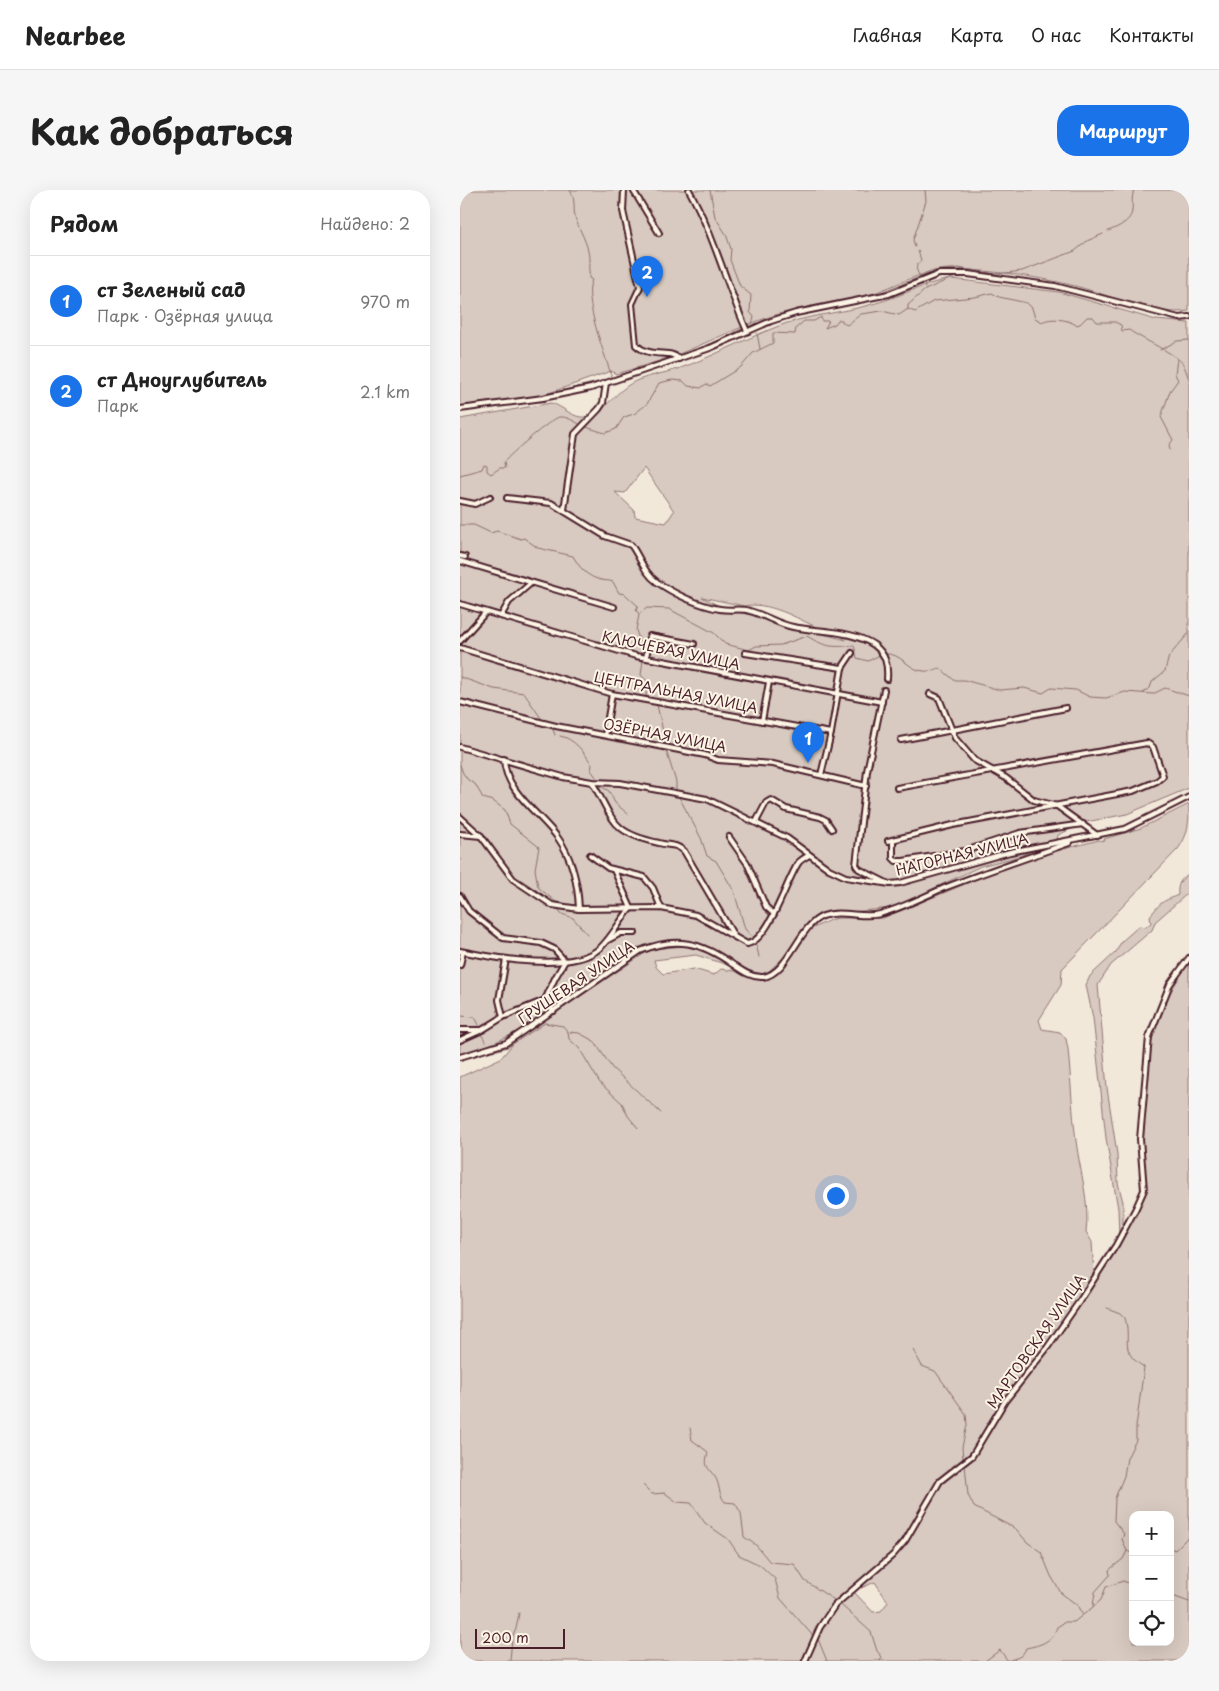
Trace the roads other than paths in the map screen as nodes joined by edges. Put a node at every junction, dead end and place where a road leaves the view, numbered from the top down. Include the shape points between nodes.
1 (624, 190) edge
2 (633, 190) edge
3 (689, 190) edge
4 (659, 233) dead end
5 (1189, 317) edge
6 (747, 331) junction
7 (679, 359) junction
8 (606, 383) junction
9 (460, 409) edge
10 (490, 497) dead end
11 (507, 498) dead end
12 (460, 501) edge
13 (564, 510) junction
14 (460, 561) edge
15 (531, 583) junction
16 (460, 604) edge
17 (614, 607) dead end
18 (486, 612) junction
19 (501, 616) junction
20 (460, 641) edge
21 (694, 644) dead end
22 (460, 648) edge
23 (745, 653) dead end
24 (852, 653) dead end
25 (646, 658) junction
26 (842, 668) junction
27 (887, 679) dead end
28 (769, 682) junction
29 (884, 690) dead end
30 (838, 693) junction
31 (612, 694) junction
32 (930, 694) dead end
33 (460, 702) edge
34 (882, 702) junction
35 (1066, 708) dead end
36 (762, 721) junction
37 (951, 730) junction
38 (831, 733) junction
39 (605, 735) junction
40 (901, 740) dead end
41 (460, 747) edge
42 (504, 760) junction
43 (991, 770) junction
44 (821, 775) junction
45 (592, 782) junction
46 (866, 786) junction
47 (897, 788) dead end
48 (1189, 798) edge
49 (1057, 806) junction
50 (460, 817) edge
51 (756, 822) junction
52 (1082, 824) junction
53 (832, 829) dead end
54 (460, 834) edge
55 (481, 836) junction
56 (1097, 836) junction
57 (729, 837) dead end
58 (1079, 840) junction
59 (590, 855) dead end
60 (809, 855) junction
61 (614, 870) junction
62 (890, 884) junction
63 (460, 896) edge
64 (631, 908) junction
65 (661, 908) junction
66 (579, 909) junction
67 (774, 914) junction
68 (635, 933) dead end
69 (735, 938) junction
70 (606, 941) junction
71 (461, 951) edge
72 (506, 958) junction
73 (1189, 958) edge
74 (565, 961) junction
75 (460, 964) edge
76 (546, 1000) junction
77 (554, 1011) junction
78 (503, 1017) junction
79 (460, 1030) edge
80 (482, 1030) junction
81 (460, 1040) edge
82 (460, 1057) edge
83 (805, 1661) edge

1 - 7 street via 623,211 640,287 632,304 636,345 650,353 672,354
2 - 4 street
3 - 6 street via 708,226 730,295
5 - 6 street via 1179,318 1056,286 955,273 934,275 889,294 796,313
6 - 7 street
7 - 8 street
8 - 9 street via 543,398
8 - 13 street via 603,403 575,434
10 - 12 street via 475,504
11 - 13 street via 551,503
13 - 27 street via 605,536 631,545 657,582 690,599 718,609 751,611 794,628 828,631 874,645 887,663
14 - 15 street
15 - 17 street
15 - 19 street via 509,602
16 - 18 street, КЛЮЧЕВАЯ УЛИЦА
18 - 19 street, КЛЮЧЕВАЯ УЛИЦА
18 - 20 street
19 - 25 street, КЛЮЧЕВАЯ УЛИЦА
21 - 25 street via 650,636
22 - 31 street, ЦЕНТРАЛЬНАЯ УЛИЦА
23 - 26 street
24 - 26 street
25 - 28 street, КЛЮЧЕВАЯ УЛИЦА
26 - 30 street
28 - 30 street, КЛЮЧЕВАЯ УЛИЦА
28 - 36 street
29 - 34 street
30 - 34 street, КЛЮЧЕВАЯ УЛИЦА
30 - 38 street
31 - 36 street, ЦЕНТРАЛЬНАЯ УЛИЦА
31 - 39 street
32 - 37 street via 941,703
33 - 39 street, ОЗЁРНАЯ УЛИЦА
34 - 46 street
35 - 37 street
36 - 38 street, ЦЕНТРАЛЬНАЯ УЛИЦА
37 - 40 street
37 - 43 street via 974,760
38 - 44 street
39 - 44 street, ОЗЁРНАЯ УЛИЦА via 718,760 761,762
41 - 42 street, НАГОРНАЯ УЛИЦА
42 - 45 street, НАГОРНАЯ УЛИЦА
42 - 66 street via 504,770 518,794 560,840 573,870
43 - 47 street
43 - 49 street via 1034,800
43 - 49 street via 1147,743 1153,747 1163,776 1157,781 1133,791
44 - 46 street, ОЗЁРНАЯ УЛИЦА
45 - 51 street, НАГОРНАЯ УЛИЦА via 620,783 707,799
45 - 69 street via 612,822 623,832 661,844 676,845 684,851
46 - 62 street via 856,866
48 - 56 street, НАГОРНАЯ УЛИЦА via 1133,826
49 - 52 street
49 - 52 street via 891,840 893,858 903,862 965,851 1020,833
50 - 55 street
51 - 53 street via 771,800 786,809 820,817
51 - 60 street, НАГОРНАЯ УЛИЦА via 787,838
52 - 56 street
54 - 55 street
55 - 66 street via 513,879 552,905
56 - 58 street, НАГОРНАЯ УЛИЦА
57 - 67 street via 748,863 766,907
58 - 62 street, НАГОРНАЯ УЛИЦА via 1010,852
58 - 77 street, ГРУШЕВАЯ УЛИЦА via 980,874 878,915 824,916 807,930 773,974 764,977 746,974 707,948 692,943 658,943 640,951
59 - 61 street
60 - 62 street, НАГОРНАЯ УЛИЦА via 846,877
60 - 67 street via 800,862
61 - 64 street
61 - 65 street via 644,877 653,888
63 - 74 street via 470,911 503,938 541,943 554,949
64 - 65 street
64 - 66 street
64 - 70 street
65 - 69 street via 696,916
67 - 69 street via 751,944
68 - 70 street via 621,933
70 - 74 street via 588,955
71 - 72 street
71 - 75 street
72 - 74 street via 533,962
72 - 78 street via 499,1000
73 - 83 street, МАРТОВСКАЯ УЛИЦА via 1170,984 1149,1037 1140,1139 1144,1190 1116,1245 1047,1348 1004,1401 972,1456 940,1481 894,1555 835,1606 820,1626
74 - 76 street
76 - 77 street via 546,1005
76 - 78 street
77 - 82 street, ГРУШЕВАЯ УЛИЦА via 506,1043
78 - 80 street
79 - 80 street
80 - 81 street

